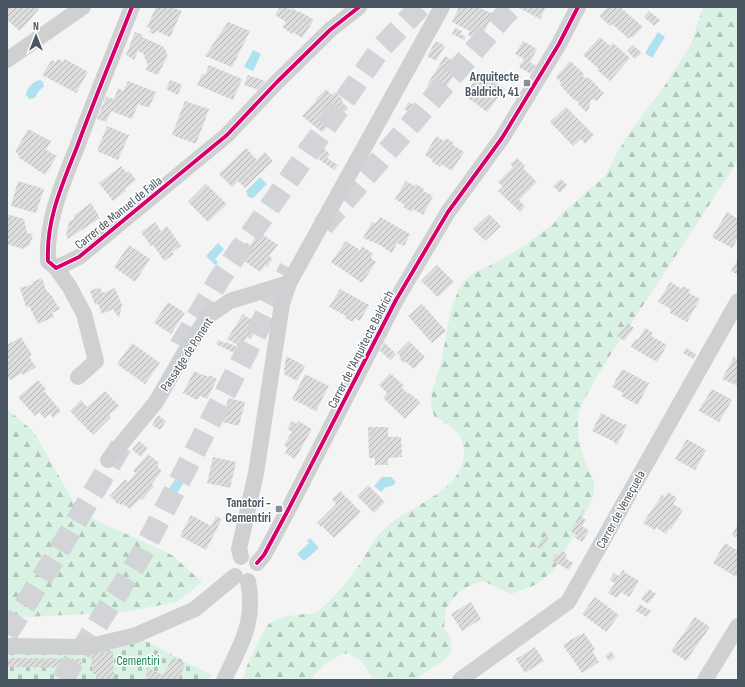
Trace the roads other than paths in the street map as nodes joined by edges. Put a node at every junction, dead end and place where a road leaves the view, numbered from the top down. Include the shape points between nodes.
1 (83, 7) edge
2 (132, 7) edge
3 (359, 7) edge
4 (442, 7) edge
5 (578, 7) edge
6 (7, 60) edge
7 (56, 268) junction
8 (289, 283) junction
9 (738, 300) edge
10 (78, 377) dead end
11 (108, 460) dead end
12 (241, 557) junction
13 (257, 563) junction
14 (242, 578) junction
15 (738, 626) edge
16 (7, 646) edge
17 (224, 680) edge
18 (460, 680) edge
19 (704, 680) edge

1 - 6 street
2 - 7 street via 53,209 47,246 48,261
3 - 7 street, Carrer de Manuel de Falla via 330,30 227,136 79,257
4 - 8 street
5 - 13 street, Carrer de l'Arquitecte Baldrich via 559,44 502,138 448,212 396,300 287,512
7 - 10 street via 84,314 96,361
8 - 11 street, Passatge de Ponent via 230,301 207,317 156,402
8 - 12 street via 282,304 256,473 240,549
9 - 18 street, Carrer de Veneçuela via 568,602
12 - 13 street via 250,557
12 - 14 street via 233,565 233,571
13 - 14 street via 258,569 254,579
14 - 16 street via 195,609 136,636 87,647
14 - 17 street via 251,595 250,613 246,632
15 - 19 street

